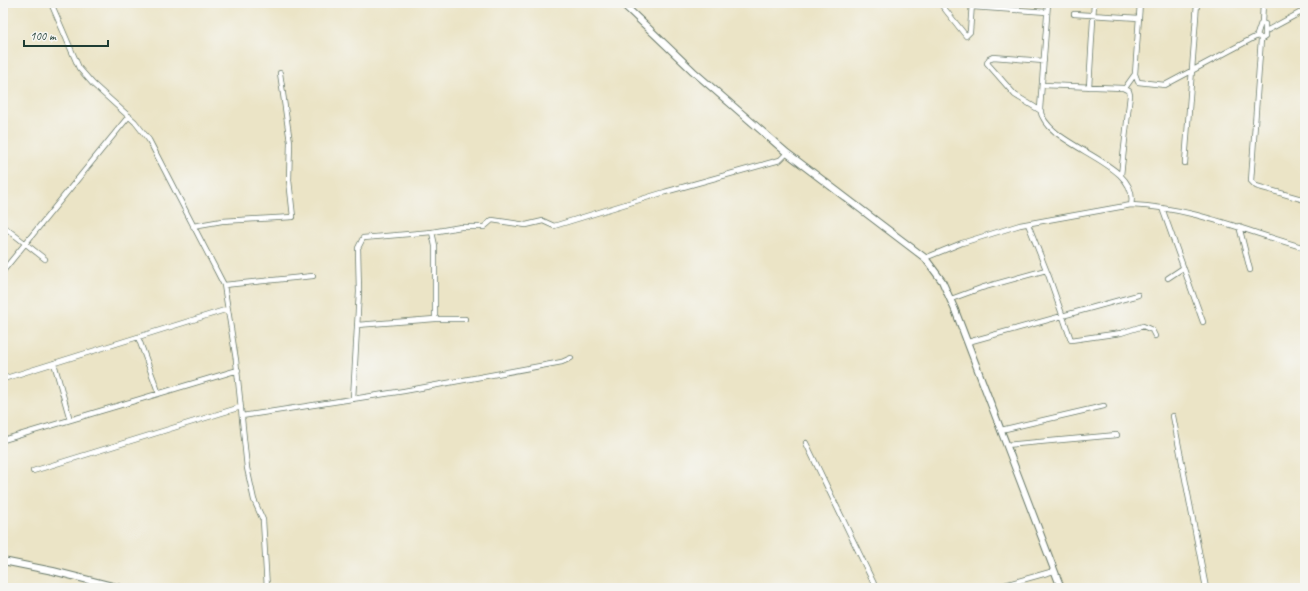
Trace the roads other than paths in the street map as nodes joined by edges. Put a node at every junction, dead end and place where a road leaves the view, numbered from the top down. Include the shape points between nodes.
1 (51, 3) edge
2 (622, 3) edge
3 (940, 3) edge
4 (1048, 3) edge
5 (1094, 3) edge
6 (1140, 3) edge
7 (1197, 3) edge
8 (1263, 3) edge
9 (972, 5) edge
10 (1305, 10) edge
11 (1047, 12) junction
12 (1074, 14) dead end
13 (1094, 15) junction
14 (1139, 18) junction
15 (1262, 23) junction
16 (1266, 31) junction
17 (1259, 38) junction
18 (1044, 61) junction
19 (1192, 71) junction
20 (280, 73) dead end
21 (1135, 74) junction
22 (1042, 85) junction
23 (1089, 87) junction
24 (1125, 88) junction
25 (1040, 111) junction
26 (129, 116) junction
27 (787, 153) junction
28 (1185, 163) dead end
29 (1121, 176) junction
30 (1305, 191) edge
31 (1305, 200) edge
32 (1131, 205) junction
33 (1162, 208) junction
34 (1028, 224) junction
35 (3, 226) edge
36 (193, 226) junction
37 (1239, 226) junction
38 (432, 232) junction
39 (25, 244) junction
40 (1305, 248) edge
41 (925, 258) junction
42 (45, 259) dead end
43 (1183, 268) junction
44 (1046, 270) junction
45 (1250, 270) dead end
46 (3, 271) edge
47 (312, 276) dead end
48 (1168, 278) dead end
49 (224, 285) junction
50 (1138, 295) dead end
51 (951, 299) junction
52 (228, 309) junction
53 (1062, 315) junction
54 (436, 319) junction
55 (465, 319) dead end
56 (1203, 322) dead end
57 (357, 325) junction
58 (1155, 336) dead end
59 (138, 337) junction
60 (968, 342) junction
61 (570, 358) dead end
62 (54, 363) junction
63 (238, 370) junction
64 (3, 378) edge
65 (159, 394) junction
66 (353, 399) junction
67 (1104, 406) dead end
68 (241, 407) junction
69 (242, 416) junction
70 (1173, 416) dead end
71 (70, 420) junction
72 (1000, 430) junction
73 (1117, 435) dead end
74 (3, 440) edge
75 (806, 442) dead end
76 (1006, 445) junction
77 (33, 471) dead end
78 (3, 561) edge
79 (1054, 571) junction
80 (120, 588) edge
81 (268, 588) edge
82 (876, 588) edge
83 (994, 588) edge
84 (1061, 588) edge
85 (1206, 588) edge

1 - 26 street via 79,68
2 - 27 street via 693,71
3 - 9 street via 966,36 970,32
4 - 11 street
5 - 13 street
6 - 14 street
7 - 19 street
8 - 15 street
9 - 11 street
10 - 16 street
11 - 18 street
12 - 13 street
13 - 14 street
13 - 23 street
14 - 21 street
15 - 16 street via 1265,24
15 - 17 street via 1259,25
16 - 17 street via 1265,37
17 - 19 street
17 - 31 street via 1251,180 1256,186
18 - 22 street
18 - 25 street via 993,57 989,58 987,63 1015,95
19 - 21 street via 1165,85 1138,82
19 - 28 street
20 - 36 street via 290,142 289,180 293,217 222,221
21 - 24 street
22 - 23 street
22 - 25 street
23 - 24 street
24 - 29 street via 1130,95
25 - 29 street via 1044,120 1060,134
26 - 36 street via 149,140
26 - 39 street
27 - 38 street via 780,160 554,226 543,221 526,225 492,220 484,227 461,227
27 - 41 street
29 - 32 street via 1130,186
30 - 31 street
32 - 33 street
32 - 34 street
33 - 37 street
33 - 43 street
34 - 41 street via 962,243
34 - 44 street
35 - 39 street
36 - 49 street
37 - 40 street
37 - 45 street
38 - 54 street via 435,246
38 - 57 street via 363,238 358,248
39 - 42 street
39 - 46 street
41 - 51 street via 942,281
43 - 48 street
43 - 56 street
44 - 51 street
44 - 53 street
47 - 49 street
49 - 52 street
50 - 53 street
51 - 60 street
52 - 59 street
52 - 63 street
53 - 58 street via 1071,340 1108,335 1143,326 1152,330
53 - 60 street
54 - 55 street
54 - 57 street
57 - 66 street
59 - 62 street
59 - 65 street
60 - 72 street
61 - 66 street via 562,362
62 - 64 street
62 - 71 street
63 - 65 street
63 - 68 street
65 - 71 street
66 - 69 street
67 - 72 street
68 - 69 street
68 - 77 street
69 - 81 street via 254,500 263,520
70 - 85 street
71 - 74 street
72 - 76 street
73 - 76 street
75 - 82 street
76 - 79 street
78 - 80 street
79 - 83 street
79 - 84 street

